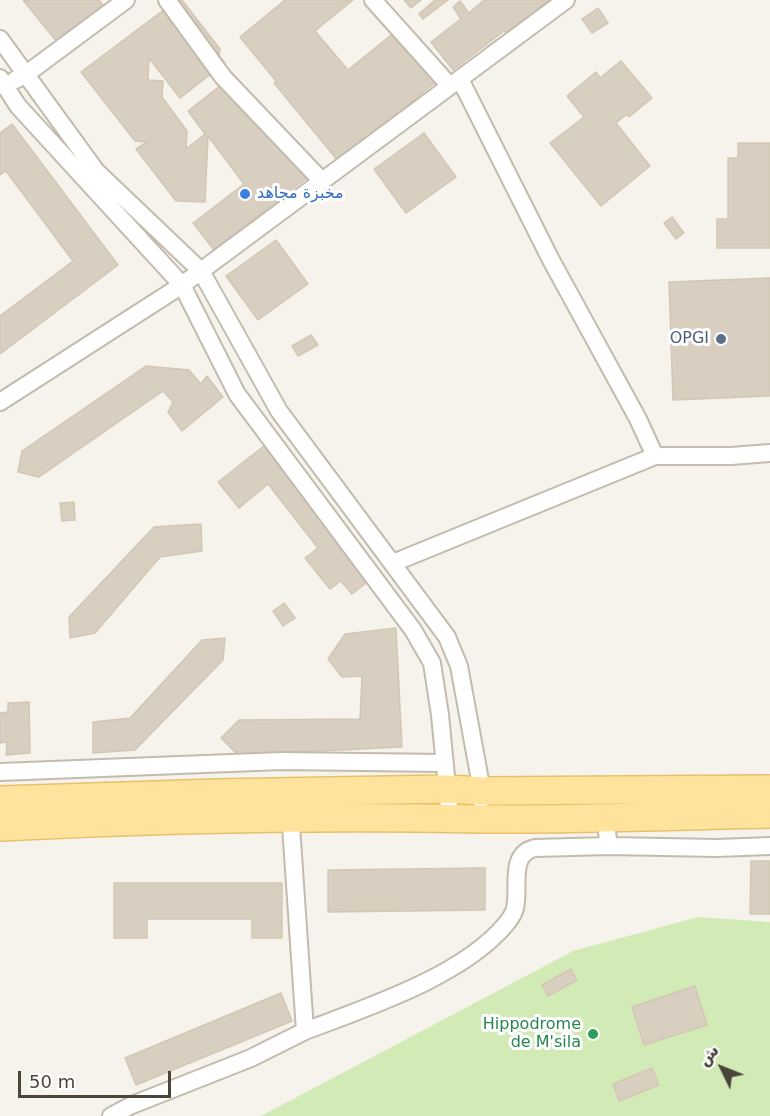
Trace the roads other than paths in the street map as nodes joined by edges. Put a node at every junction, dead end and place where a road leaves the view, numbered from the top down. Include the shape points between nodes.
1 (126, 0) edge
2 (167, 0) edge
3 (373, 0) edge
4 (566, 0) edge
5 (0, 39) edge
6 (6, 58) edge
7 (26, 75) junction
8 (455, 83) junction
9 (1, 84) edge
10 (322, 181) junction
11 (201, 271) junction
12 (182, 285) junction
13 (0, 402) edge
14 (770, 453) edge
15 (655, 456) junction
16 (393, 563) junction
17 (0, 772) edge
18 (446, 776) junction
19 (770, 789) edge
20 (482, 791) junction
21 (0, 800) edge
22 (290, 805) junction
23 (770, 814) edge
24 (450, 817) junction
25 (604, 818) junction
26 (480, 819) junction
27 (0, 827) edge
28 (609, 846) junction
29 (770, 846) edge
30 (305, 1031) junction
31 (111, 1116) edge

1 - 7 street
2 - 10 street via 223,77
3 - 8 street
4 - 8 street
5 - 6 street
6 - 7 street
7 - 9 street
7 - 11 street via 96,171
8 - 10 street
8 - 15 street
9 - 12 street
10 - 11 street
11 - 12 street
11 - 16 street via 279,411
12 - 13 street
12 - 18 street via 237,394 424,648 432,663
14 - 15 street
15 - 16 street
16 - 20 street via 447,637 459,666
17 - 18 street via 282,761
18 - 20 main road
18 - 22 main road
18 - 24 street
19 - 20 main road
20 - 26 street
21 - 22 main road via 216,793
22 - 24 main road
22 - 27 main road
22 - 30 street
23 - 25 main road
24 - 26 main road
25 - 26 main road
25 - 28 street
28 - 29 street
28 - 30 street via 529,849 518,864 512,916 484,947 460,964 395,995
30 - 31 street via 251,1058

